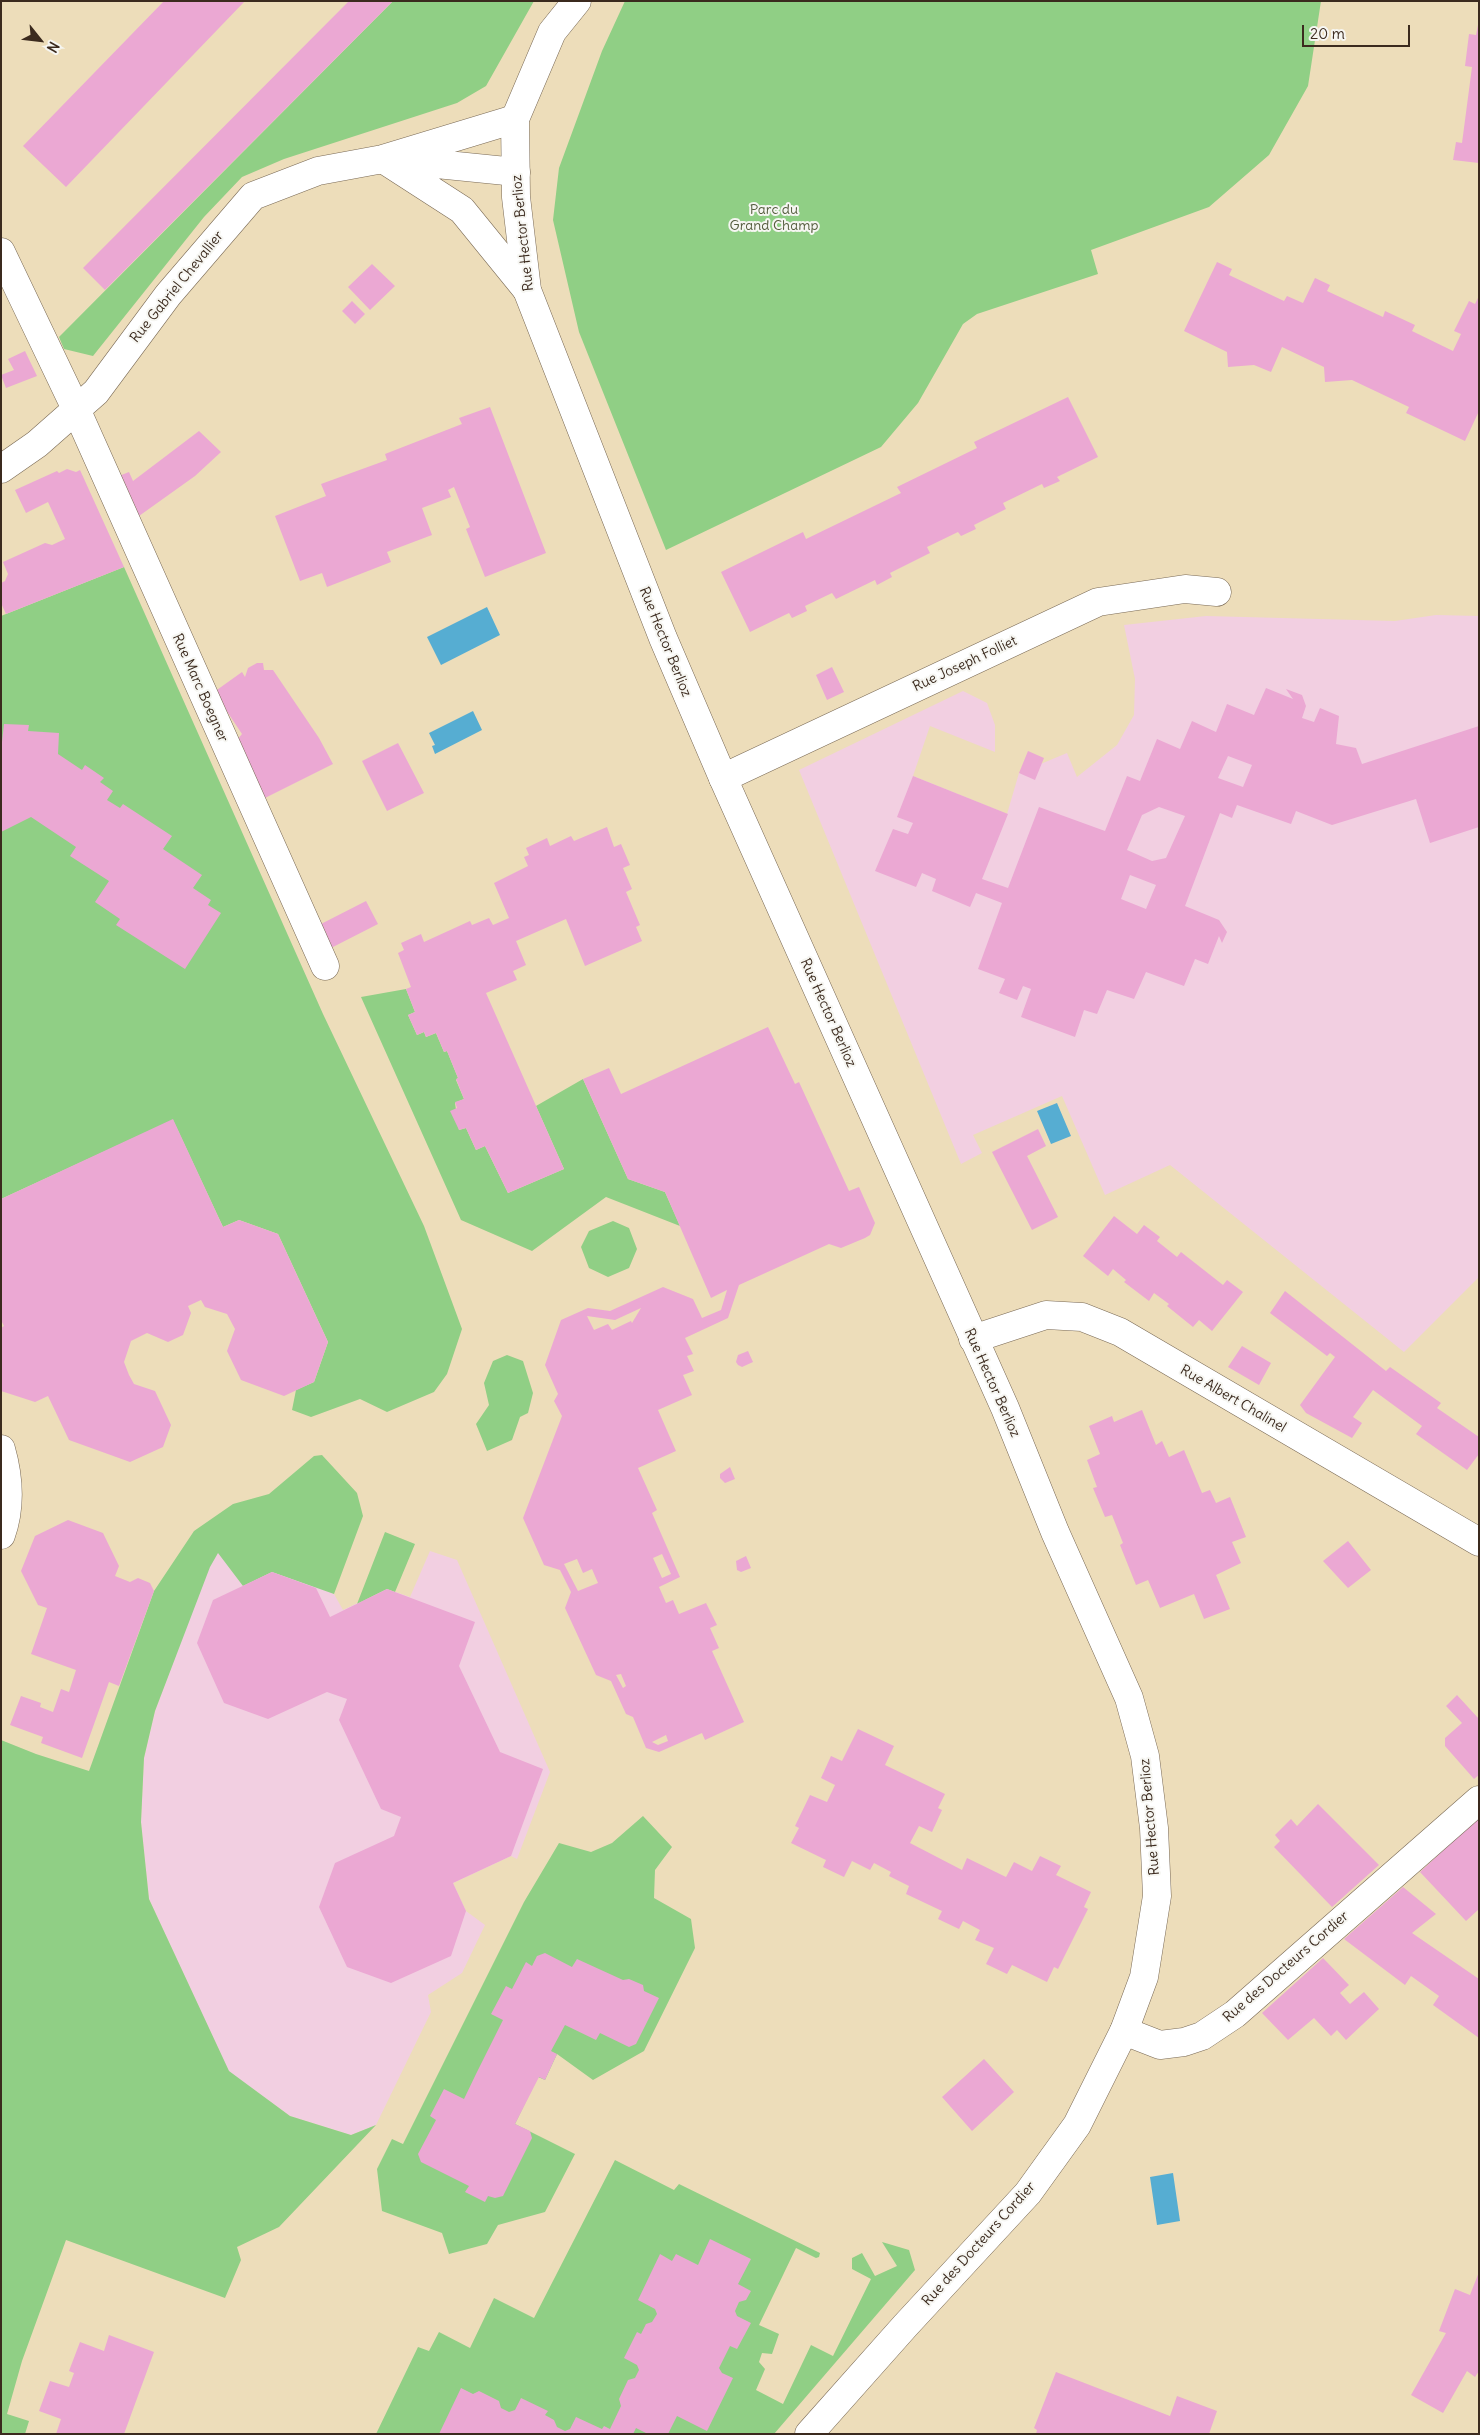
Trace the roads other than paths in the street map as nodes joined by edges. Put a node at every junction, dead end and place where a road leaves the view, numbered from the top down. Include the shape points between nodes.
1 (577, 1) edge
2 (515, 119) junction
3 (383, 159) junction
4 (516, 172) junction
5 (1, 252) edge
6 (527, 290) junction
7 (76, 409) junction
8 (1, 469) edge
9 (1217, 592) dead end
10 (723, 778) junction
11 (325, 966) dead end
12 (973, 1339) junction
13 (1, 1449) edge
14 (1, 1535) edge
15 (1479, 1542) edge
16 (1479, 1800) edge
17 (1124, 2031) junction
18 (809, 2434) edge

1 - 2 street, Rue Hector Berlioz via 552,32
2 - 3 street, Rue Gabriel Chevallier
2 - 4 street, Rue Hector Berlioz
3 - 4 street, Rue Gabriel Chevallier
3 - 6 street via 462,210
3 - 7 street, Rue Gabriel Chevallier via 318,171 253,196 168,295 96,392
4 - 6 street, Rue Hector Berlioz
5 - 7 street, Rue Marc Boegner
6 - 10 street, Rue Hector Berlioz via 638,574
7 - 8 street, Rue Gabriel Chevallier via 37,444
7 - 11 street, Rue Marc Boegner
9 - 10 street, Rue Joseph Folliet via 1185,589 1098,602
10 - 12 street, Rue Hector Berlioz
12 - 15 street, Rue Albert Chalinel via 1046,1315 1082,1317 1120,1332
12 - 17 street, Rue Hector Berlioz via 1129,1698 1145,1756 1154,1828 1157,1896 1144,1977
13 - 14 street via 8,1476 6,1522
16 - 17 street, Rue des Docteurs Cordier via 1235,2014 1202,2036 1160,2045
17 - 18 street, Rue des Docteurs Cordier via 1077,2125 1028,2194

